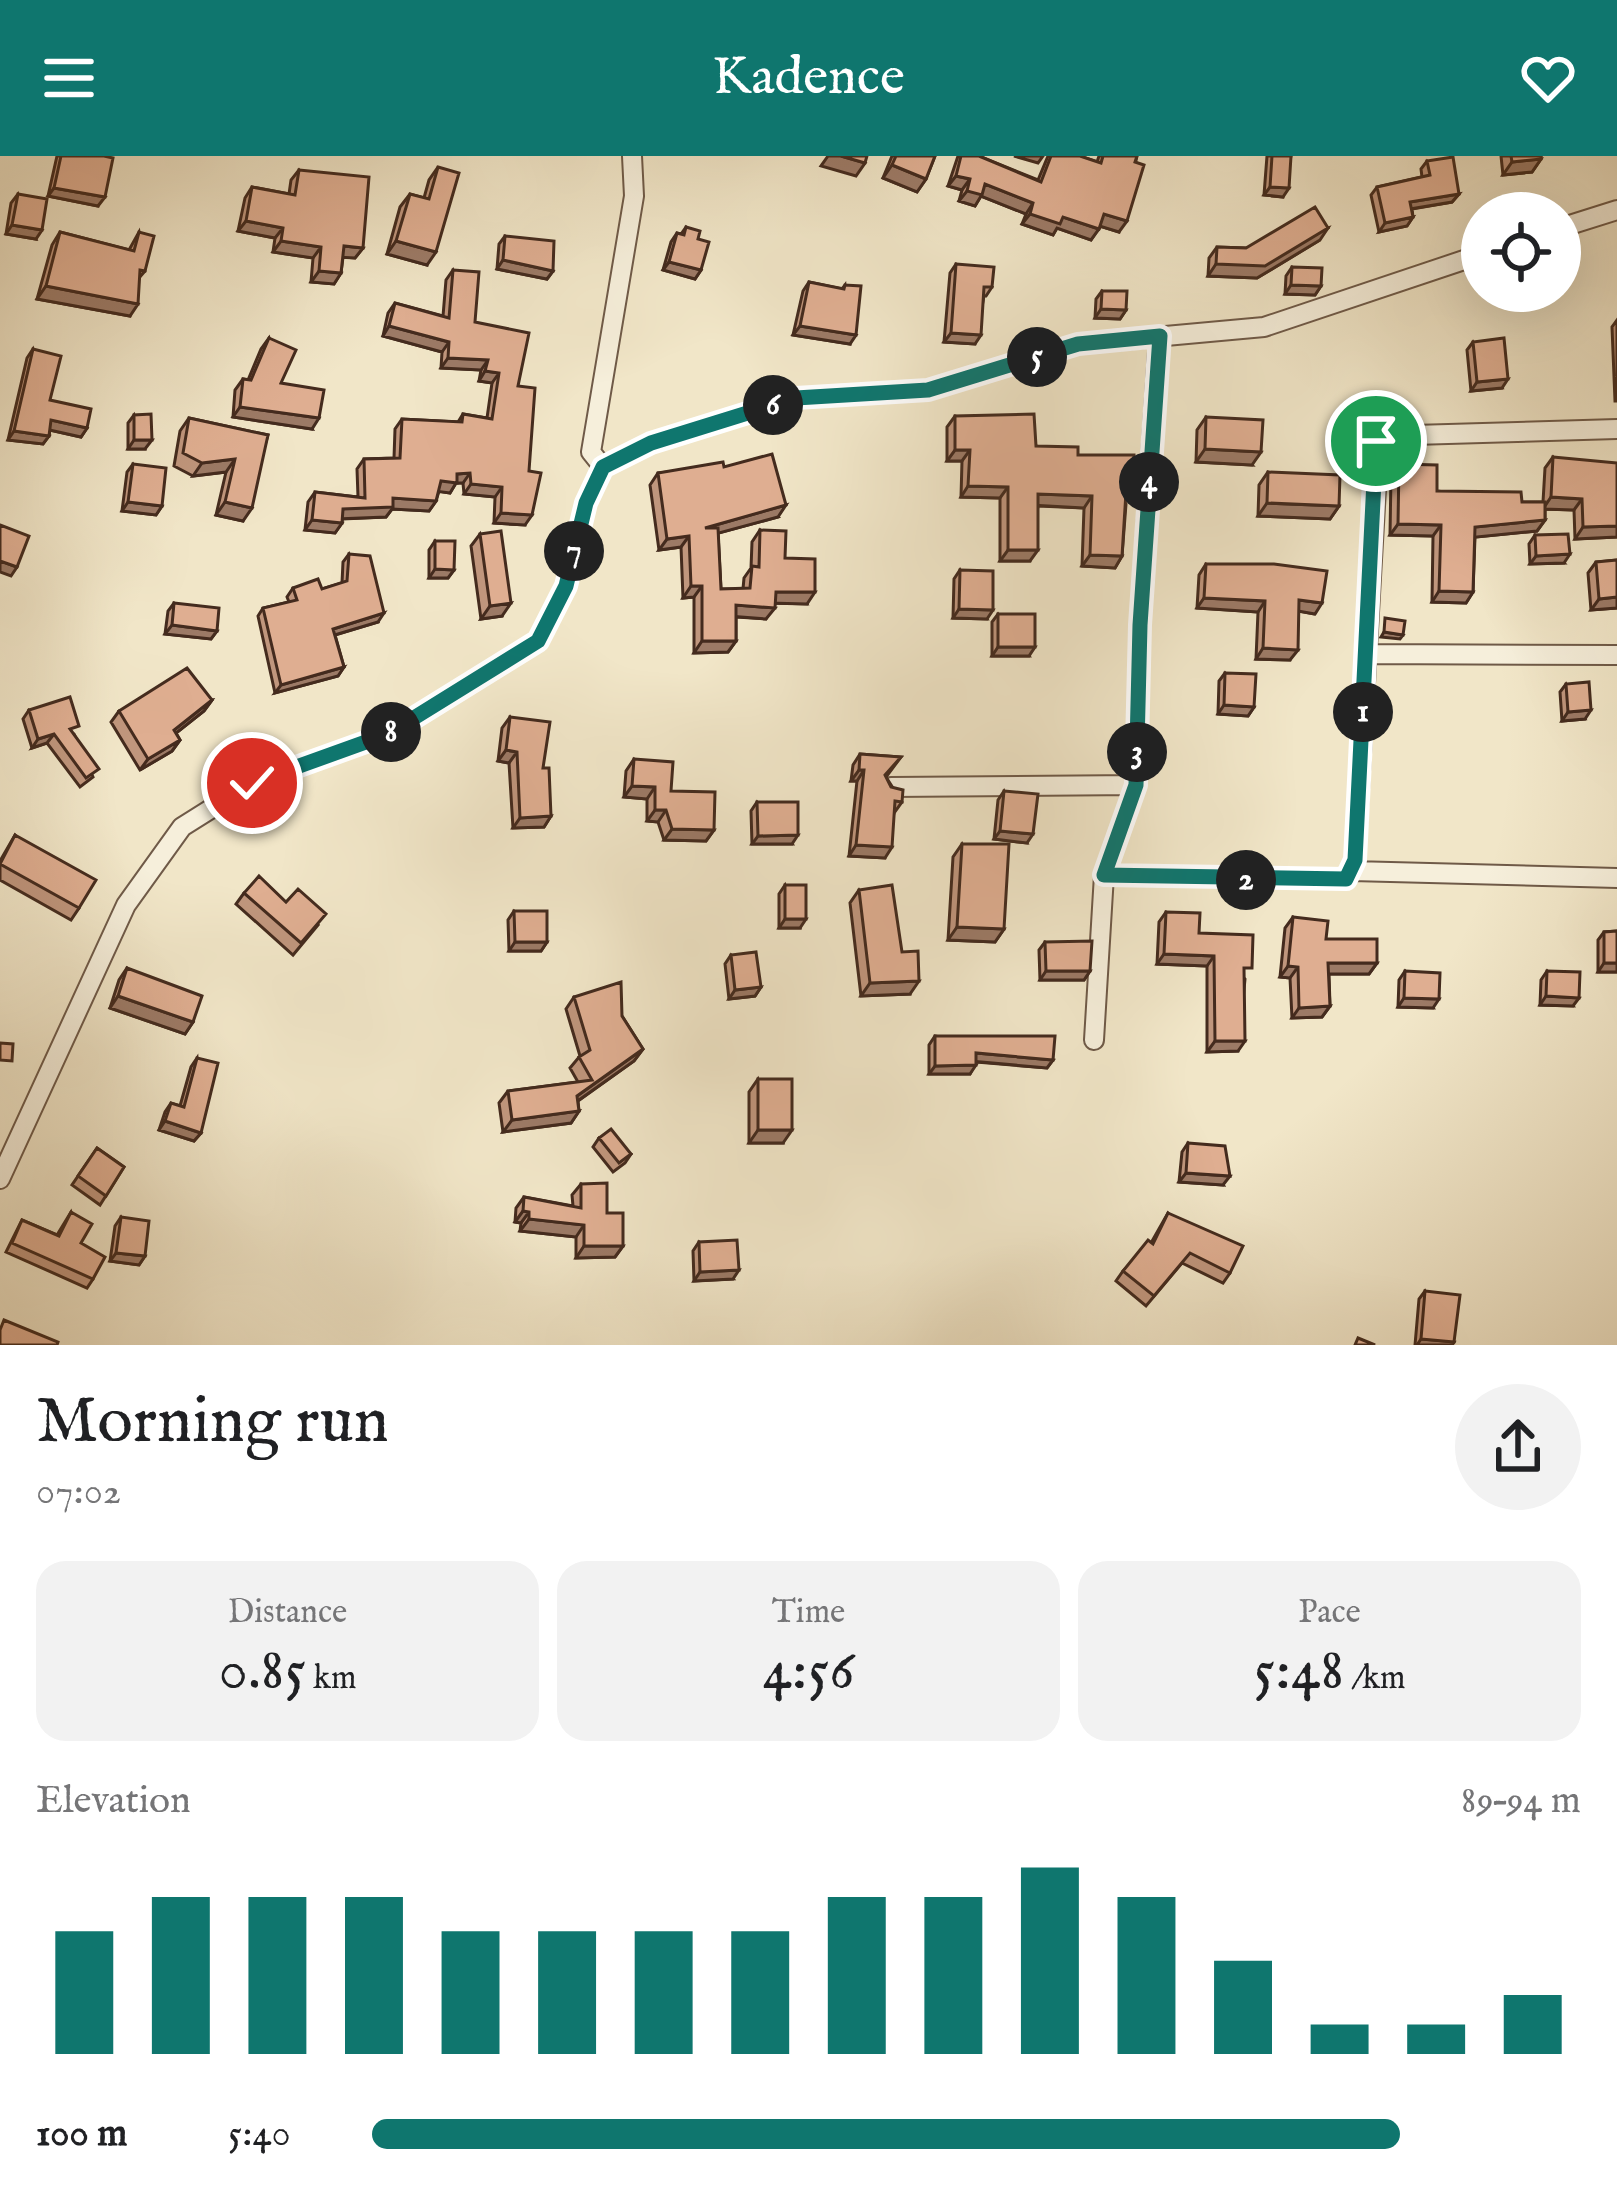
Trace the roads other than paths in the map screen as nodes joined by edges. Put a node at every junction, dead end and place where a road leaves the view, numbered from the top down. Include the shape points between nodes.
1 (632, 156) edge
2 (1617, 209) edge
3 (1581, 221) edge
4 (1461, 261) edge
5 (1160, 336) junction
6 (1617, 429) edge
7 (603, 467) junction
8 (1366, 655) junction
9 (1617, 656) edge
10 (1136, 785) junction
11 (892, 787) edge
12 (1352, 871) junction
13 (1104, 875) junction
14 (1617, 878) edge
15 (1094, 1040) dead end
16 (0, 1179) edge

1 - 7 street via 634,196 591,452
2 - 3 street
4 - 5 street via 1264,327
5 - 7 street via 1078,344 928,390 796,398 651,443
5 - 10 street
6 - 8 street via 1378,436
7 - 16 street via 566,586 538,641 388,734 252,783 182,826 126,905
8 - 9 street
8 - 12 street
10 - 11 street
10 - 13 street
12 - 13 street via 1331,882
12 - 14 street
13 - 15 street

